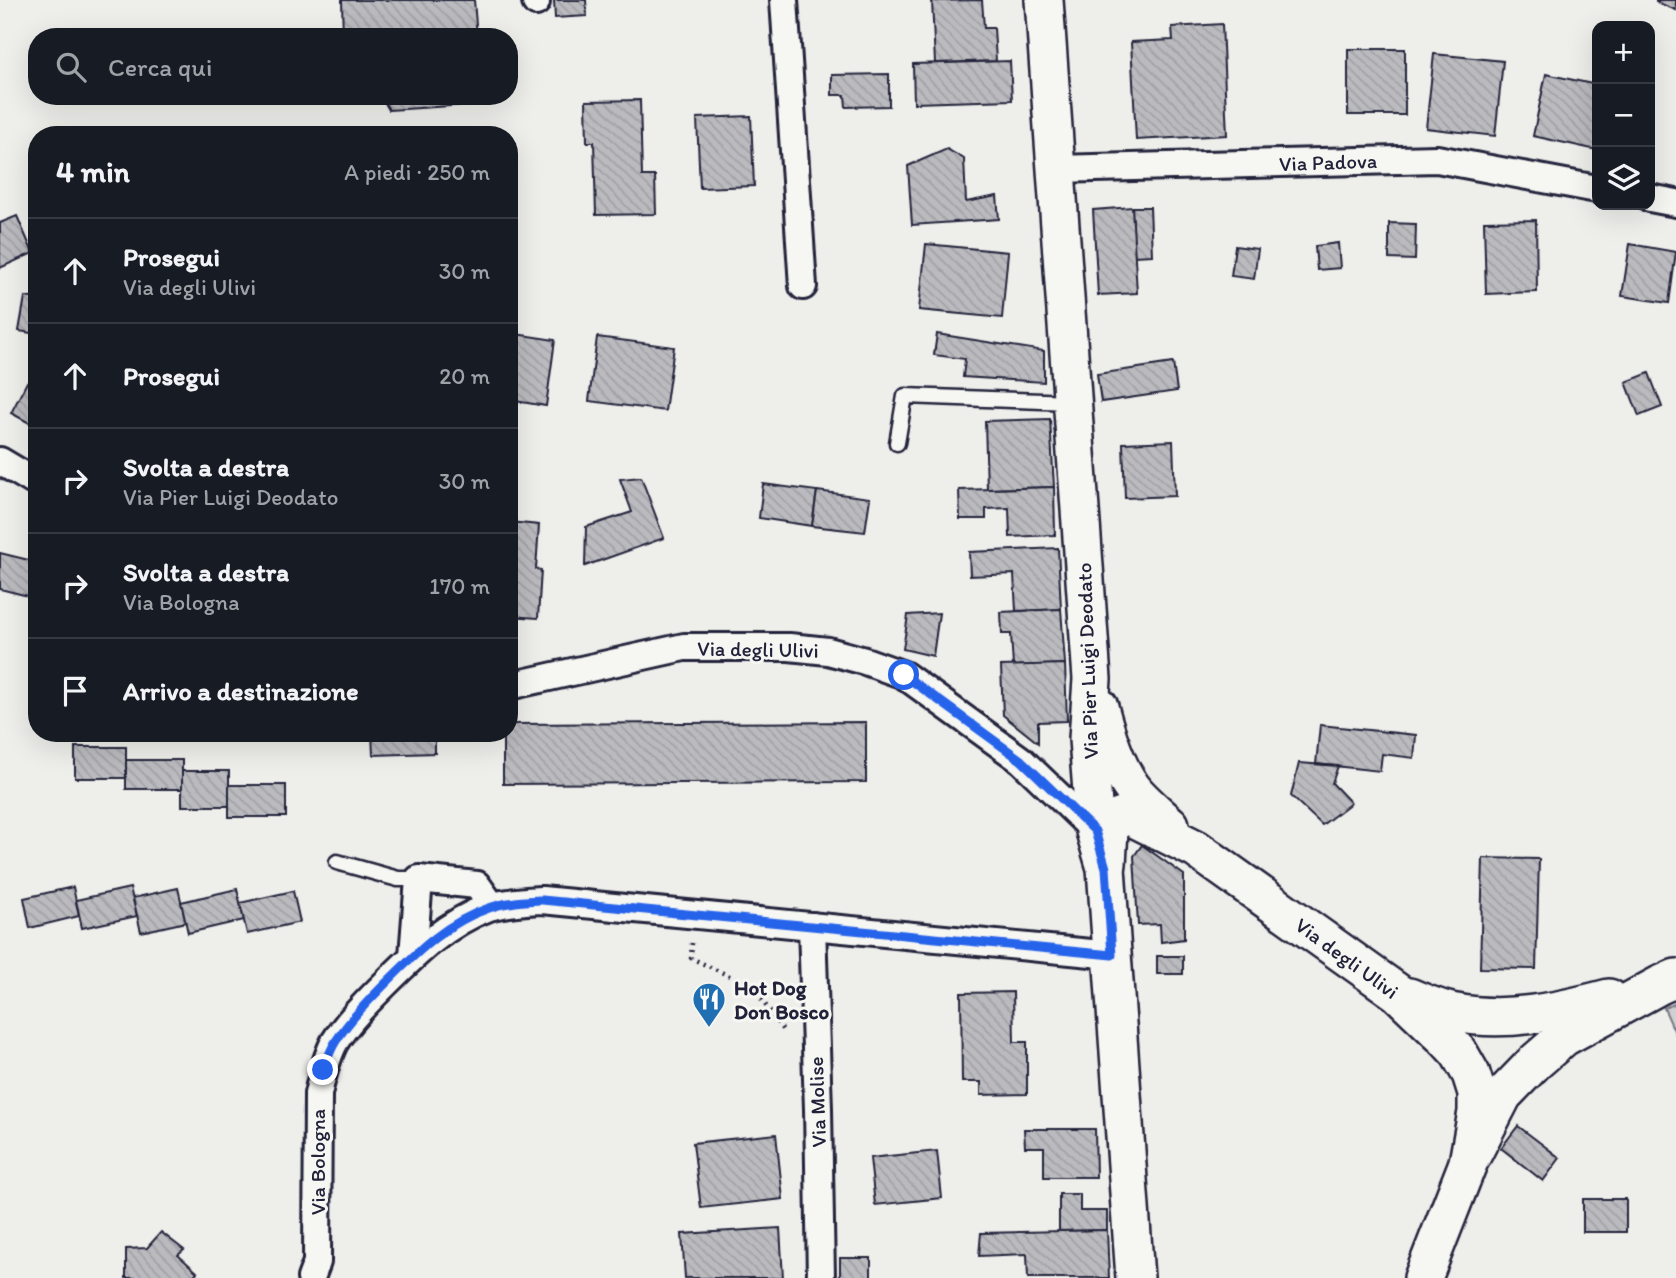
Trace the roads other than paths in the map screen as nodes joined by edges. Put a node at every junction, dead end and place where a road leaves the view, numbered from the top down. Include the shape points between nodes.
1 (784, 0) edge
2 (1045, 0) edge
3 (1056, 169) junction
4 (1592, 188) edge
5 (1655, 199) edge
6 (1676, 203) edge
7 (803, 286) dead end
8 (1073, 402) junction
9 (897, 443) dead end
10 (0, 461) edge
11 (28, 477) edge
12 (1092, 679) junction
13 (518, 684) edge
14 (1021, 760) junction
15 (1093, 793) junction
16 (1128, 815) junction
17 (1095, 831) junction
18 (1196, 849) junction
19 (337, 862) dead end
20 (1106, 868) junction
21 (419, 879) junction
22 (492, 906) junction
23 (811, 926) junction
24 (1112, 955) junction
25 (413, 956) junction
26 (1668, 981) edge
27 (1398, 993) junction
28 (1468, 1163) junction
29 (311, 1278) edge
30 (821, 1278) edge
31 (1135, 1278) edge
32 (1423, 1278) edge

1 - 7 street
2 - 3 street, Via Pier Luigi Deodato
3 - 4 street, Via Padova via 1437,159
3 - 8 street, Via Pier Luigi Deodato
5 - 6 street
8 - 9 lane via 905,396
8 - 12 street, Via Pier Luigi Deodato
10 - 11 street
12 - 15 street, Via Pier Luigi Deodato via 1088,739
12 - 18 street via 1107,737 1136,793
13 - 14 street, Via degli Ulivi via 684,648 828,651 904,675
14 - 15 street
14 - 17 street
15 - 16 street
15 - 17 street, Via Pier Luigi Deodato
16 - 18 street, Via degli Ulivi
16 - 20 street via 1114,820 1109,830
17 - 20 street, Via Pier Luigi Deodato
18 - 27 street, Via degli Ulivi
19 - 21 lane via 398,879
20 - 24 street, Via Pier Luigi Deodato
21 - 22 street via 477,885
21 - 25 street
22 - 23 street, Via Bologna via 542,900
22 - 25 street, Via Bologna via 440,933
23 - 24 street, Via Bologna
23 - 30 street, Via Molise
24 - 31 street, Via Pier Luigi Deodato
25 - 29 street, Via Bologna via 361,1008 335,1043 323,1070 318,1094 317,1262
26 - 27 street via 1549,1013 1515,1016 1456,1013
26 - 28 street via 1564,1037 1534,1063 1503,1095
27 - 28 street, Via degli Ulivi via 1459,1053 1471,1074 1477,1111
28 - 32 street

